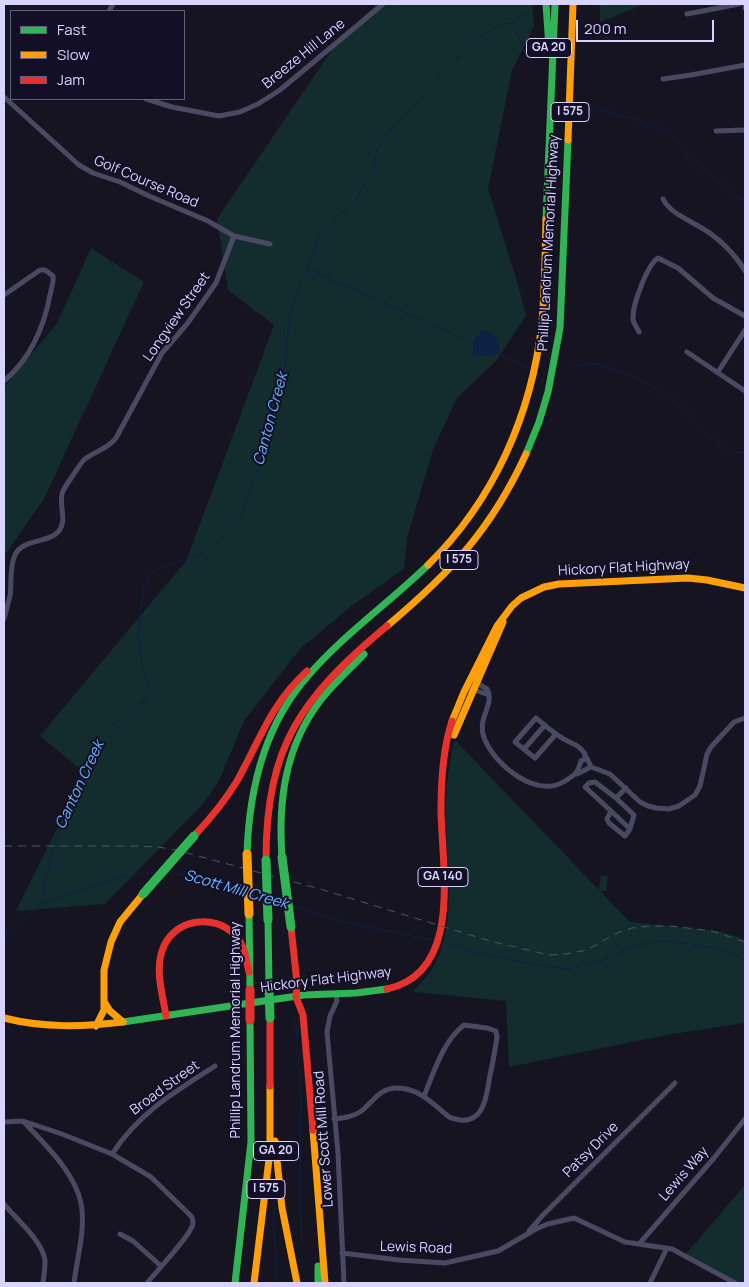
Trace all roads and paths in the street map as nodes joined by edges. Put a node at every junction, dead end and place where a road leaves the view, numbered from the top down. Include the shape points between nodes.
1 (383, 4) edge
2 (546, 4) edge
3 (555, 4) edge
4 (739, 4) edge
5 (745, 4) edge
6 (573, 7) edge
7 (745, 8) edge
8 (687, 14) dead end
9 (745, 65) edge
10 (663, 79) dead end
11 (552, 93) junction
12 (4, 97) edge
13 (149, 100) edge
14 (745, 130) edge
15 (716, 131) dead end
16 (663, 199) dead end
17 (234, 236) junction
18 (270, 244) dead end
19 (745, 271) edge
20 (4, 295) edge
21 (745, 316) edge
22 (745, 330) edge
23 (639, 332) dead end
24 (687, 352) dead end
25 (718, 372) junction
26 (4, 381) edge
27 (745, 391) edge
28 (745, 588) edge
29 (408, 609) junction
30 (4, 619) edge
31 (338, 646) junction
32 (471, 684) junction
33 (745, 718) edge
34 (545, 725) junction
35 (556, 734) junction
36 (524, 749) junction
37 (585, 758) junction
38 (591, 767) junction
39 (577, 774) junction
40 (626, 788) junction
41 (616, 798) junction
42 (611, 811) junction
43 (630, 829) junction
44 (249, 972) junction
45 (297, 983) junction
46 (336, 994) junction
47 (313, 995) junction
48 (296, 997) junction
49 (105, 1002) junction
50 (166, 1016) junction
51 (4, 1018) edge
52 (123, 1022) junction
53 (96, 1026) junction
54 (214, 1066) dead end
55 (675, 1083) dead end
56 (270, 1094) junction
57 (424, 1096) junction
58 (334, 1119) junction
59 (745, 1119) edge
60 (24, 1121) junction
61 (4, 1122) edge
62 (112, 1154) junction
63 (4, 1204) edge
64 (320, 1228) junction
65 (120, 1234) dead end
66 (526, 1235) junction
67 (639, 1244) junction
68 (667, 1248) junction
69 (342, 1253) junction
70 (161, 1266) junction
71 (43, 1283) edge
72 (74, 1283) edge
73 (147, 1283) edge
74 (235, 1283) edge
75 (254, 1283) edge
76 (297, 1283) edge
77 (318, 1283) edge
78 (325, 1283) edge
79 (344, 1283) edge
80 (650, 1283) edge
81 (735, 1283) edge

1 - 13 street, Breeze Hill Lane via 280,90 240,112 219,116
2 - 11 main road, GA 20
3 - 11 main road, Phillip Landrum Memorial Highway / I 575
4 - 8 street
5 - 7 street
6 - 29 main road, Phillip Landrum Memorial Highway / I 575 via 560,328 547,398 528,452 494,515 440,580
9 - 10 street
11 - 31 main road, Phillip Landrum Memorial Highway / I 575 via 542,321 535,370 516,434 496,475 454,538 426,568
12 - 17 street, Golf Course Road via 88,170 208,221
14 - 15 street
16 - 19 street via 666,206 719,241
17 - 18 street, Golf Course Road
17 - 30 street, Longview Street via 216,283 162,353 116,438 83,461 66,487 62,495 64,514 59,531 17,552 12,562 10,596
20 - 26 street via 40,270 53,276 47,312 38,336 17,368
21 - 23 street via 713,298 678,268 658,258 650,265 635,304 632,319
22 - 25 street
24 - 25 street
25 - 27 street
28 - 32 main road, Hickory Flat Highway / GA 140 via 688,578 552,585 534,590 517,600 496,625
29 - 45 main road, bridge via 327,692 302,727 292,752 282,790 279,825
29 - 56 main road, Phillip Landrum Memorial Highway / I 575, bridge via 334,674 311,699 281,754 271,786 266,860
31 - 44 main road, Phillip Landrum Memorial Highway / I 575, bridge via 298,688 263,751 251,795 248,822
31 - 49 main road, bridge via 302,674 286,692 264,724 236,782 217,809 123,918 111,942 104,970
32 - 39 street via 489,695 482,734 498,761 509,772 547,788 560,785
32 - 46 main road, Hickory Flat Highway / GA 140 via 443,771 443,904 432,957 418,975 401,985
33 - 40 street via 734,722 711,747 700,786 695,795 679,806 669,809 648,806
34 - 35 street
34 - 36 street
34 - 36 street via 536,718 515,742
35 - 36 street via 535,758
35 - 37 street via 581,748
37 - 38 street
37 - 39 street
38 - 39 street
38 - 40 street via 610,774
40 - 41 street
41 - 42 street via 595,782 585,787
41 - 43 street via 634,815
42 - 43 street
42 - 43 street via 607,818 609,823 625,836
44 - 50 main road via 241,942 227,928 210,921 184,925 168,939 160,958
44 - 74 main road, Phillip Landrum Memorial Highway / I 575, bridge via 251,1142
45 - 47 main road
45 - 48 main road
46 - 47 main road, Hickory Flat Highway / GA 140
46 - 58 street, Lower Scott Mill Road via 327,1032
47 - 48 main road, Hickory Flat Highway / GA 140
48 - 50 main road, Hickory Flat Highway / GA 140
48 - 64 main road via 303,1015 309,1071
49 - 52 main road via 110,1012
49 - 53 main road
50 - 52 main road, Hickory Flat Highway
51 - 53 main road, Hickory Flat Highway via 48,1026
52 - 53 main road, Hickory Flat Highway
54 - 62 street, Broad Street via 149,1111 124,1136
55 - 66 street, Patsy Drive
56 - 75 main road, Phillip Landrum Memorial Highway / I 575 via 270,1151
56 - 76 main road, GA 20 via 282,1208
57 - 57 street via 452,1119 473,1119 485,1103 496,1031 464,1025 459,1028 444,1049
57 - 58 street via 402,1088 386,1089 359,1112 347,1118
58 - 69 street, Lower Scott Mill Road
59 - 67 street, Lewis Way
60 - 61 street
60 - 62 street
60 - 72 street via 66,1171 81,1202
62 - 70 street via 152,1177 194,1222
63 - 71 street via 42,1250 45,1260
64 - 77 main road
64 - 78 main road
65 - 70 street
66 - 67 street, Lewis Road via 548,1224 574,1218 625,1242
66 - 69 street, Lewis Road via 498,1252 445,1263
67 - 68 street, Lewis Road
68 - 80 street
68 - 81 street, Lewis Road
69 - 79 street, Lower Scott Mill Road
70 - 73 street

